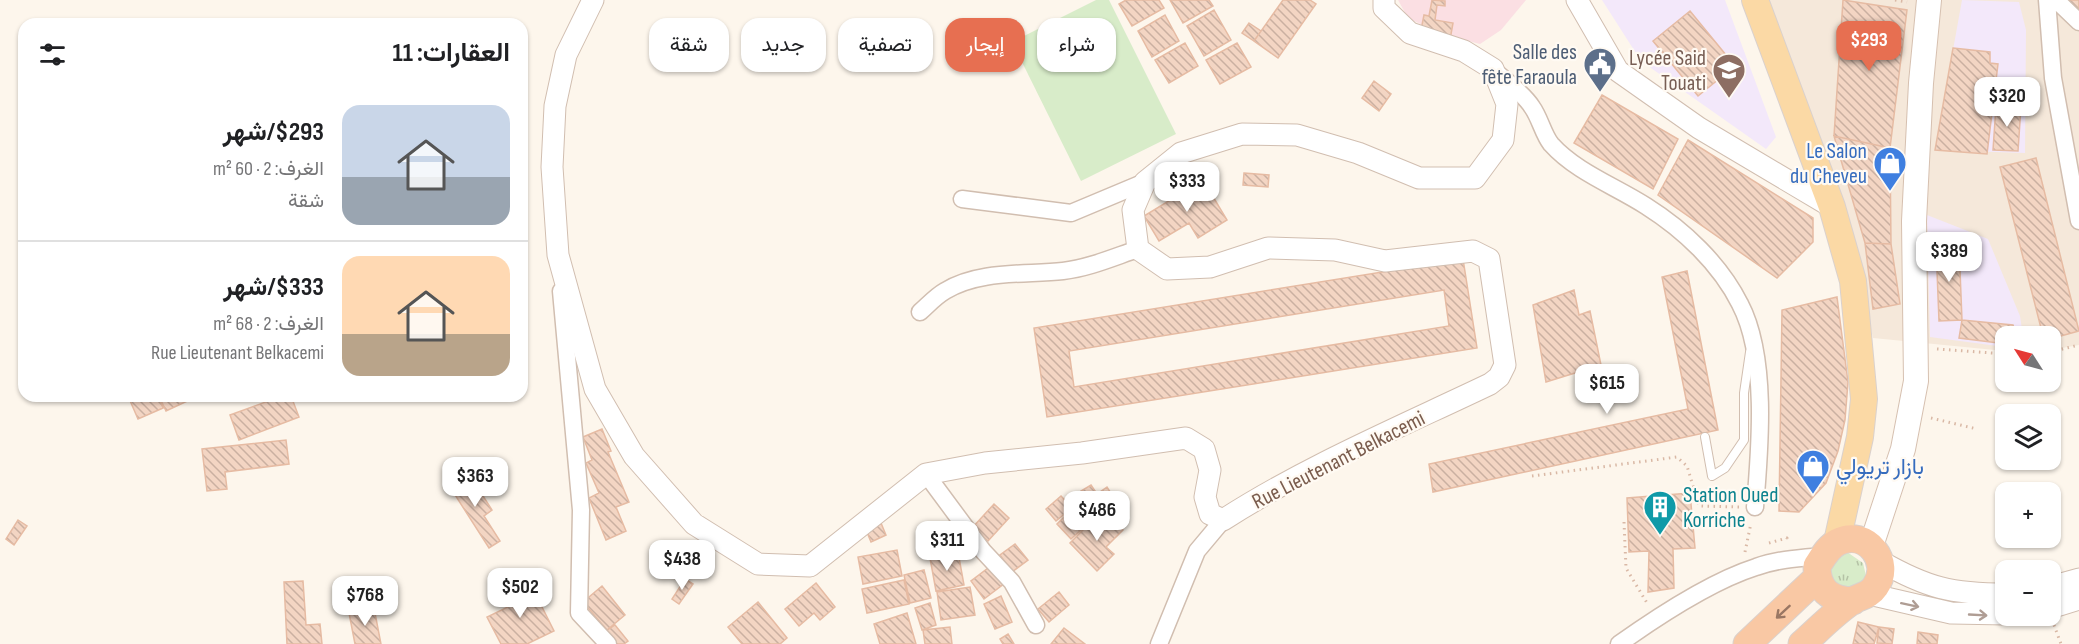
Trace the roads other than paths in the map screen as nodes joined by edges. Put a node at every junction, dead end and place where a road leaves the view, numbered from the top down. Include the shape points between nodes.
1 (593, 0) edge
2 (1384, 0) edge
3 (1577, 0) edge
4 (1755, 0) edge
5 (2047, 0) edge
6 (2056, 0) edge
7 (1920, 2) edge
8 (2079, 22) edge
9 (1493, 69) junction
10 (2075, 176) edge
11 (1145, 182) junction
12 (962, 199) dead end
13 (1832, 207) junction
14 (2079, 221) edge
15 (1138, 249) junction
16 (558, 255) junction
17 (920, 312) dead end
18 (1751, 339) junction
19 (1705, 437) dead end
20 (926, 474) junction
21 (1755, 507) road end
22 (1223, 520) junction
23 (1875, 553) junction
24 (1826, 559) junction
25 (2079, 579) edge
26 (2061, 584) edge
27 (1995, 593) edge
28 (1861, 597) junction
29 (2079, 599) edge
30 (2061, 605) edge
31 (1995, 614) edge
32 (1036, 625) dead end
33 (608, 644) edge
34 (1159, 644) edge
35 (1619, 644) edge
36 (1747, 644) edge
37 (1802, 644) edge

1 - 16 street via 566,55 555,105 552,167
2 - 9 street via 1384,8 1410,33 1464,51
3 - 13 street via 1618,71 1699,128
4 - 13 main road
5 - 10 street via 2053,78
6 - 8 street
7 - 23 main road via 1915,193 1917,340 1911,413
9 - 11 street via 1507,104 1503,140 1475,178 1419,178 1358,153 1297,135 1242,134 1180,153
9 - 18 street via 1532,106 1551,143 1588,174 1647,206 1707,256 1741,304
10 - 14 street
11 - 12 street via 1071,213
11 - 15 street via 1133,210
13 - 24 main road via 1853,281 1864,399 1860,437
15 - 17 street via 1065,271 976,280 945,290
15 - 22 street, Rue Lieutenant Belkacemi via 1167,269 1210,267 1268,248 1335,250 1385,261 1473,251 1489,259 1505,365 1499,376 1490,384 1324,462
16 - 20 street via 595,389 634,456 694,524 758,564 810,566
16 - 33 street via 581,510 579,613
18 - 19 lane via 1744,393 1744,440 1725,468 1712,476
18 - 21 street via 1756,356 1761,442
20 - 22 street via 1186,438 1204,449 1209,470 1205,497 1210,513
20 - 32 street via 983,551 1012,582
22 - 34 street via 1197,551
23 - 24 highway via 1855,539
23 - 27 street via 1914,580 1943,590
23 - 28 highway via 1880,579
24 - 28 highway via 1822,589 1831,597
24 - 35 street via 1787,559 1755,567 1648,623
24 -> 36 highway
25 - 26 street
28 -> 31 street via 1951,613
28 - 37 highway
29 - 30 street

